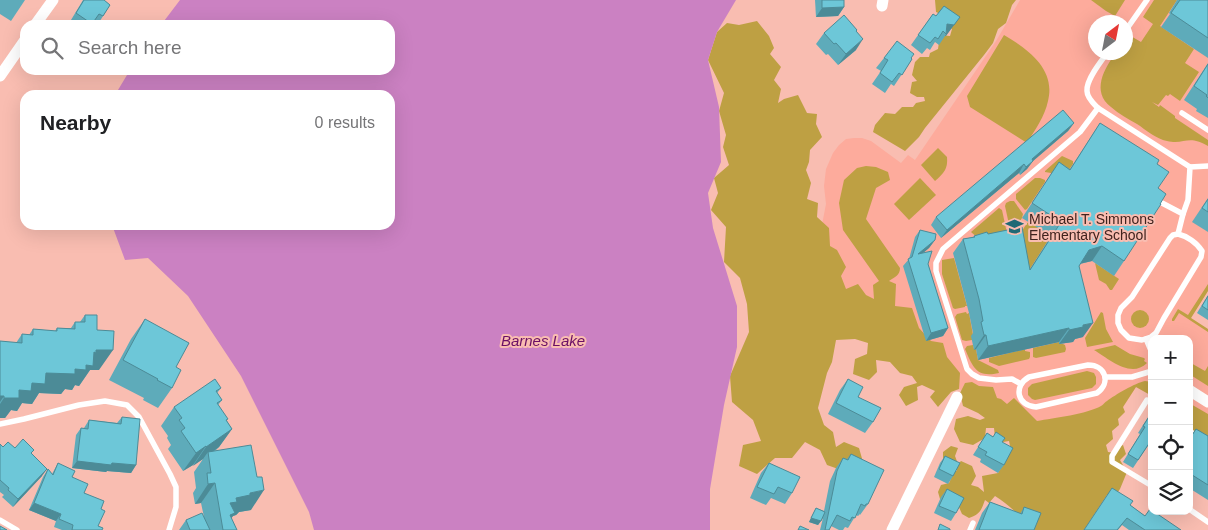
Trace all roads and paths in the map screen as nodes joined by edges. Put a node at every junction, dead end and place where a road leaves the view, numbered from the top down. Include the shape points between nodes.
1 (53, 0) edge
2 (1147, 0) edge
3 (39, 20) edge
4 (1133, 20) edge
5 (20, 47) edge
6 (1103, 60) edge
7 (0, 76) edge
8 (1098, 108) junction
9 (1182, 113) dead end
10 (1208, 130) edge
11 (1208, 166) edge
12 (1190, 167) junction
13 (1162, 202) edge
14 (1183, 214) junction
15 (1178, 234) junction
16 (1146, 339) junction
17 (1148, 344) edge
18 (1148, 372) edge
19 (1105, 377) junction
20 (1021, 384) junction
21 (1193, 393) edge
22 (957, 397) dead end
23 (1148, 400) edge
24 (1208, 402) edge
25 (0, 424) edge
26 (1193, 433) edge
27 (1208, 442) edge
28 (1148, 484) edge
29 (1193, 511) edge
30 (0, 520) edge
31 (1208, 522) edge
32 (973, 523) dead end
33 (17, 530) edge
34 (169, 530) edge
35 (892, 530) edge
36 (970, 530) edge

1 - 3 street
2 - 4 lane
5 - 7 street
6 - 8 lane via 1087,92
8 - 12 lane
8 - 20 lane via 1080,132 942,249 936,263 967,369 978,378 1012,379
9 - 10 lane
11 - 12 lane
12 - 14 lane via 1188,200
13 - 14 lane
14 - 15 lane
15 - 16 lane via 1198,245 1202,250 1201,257 1156,333
15 - 16 lane via 1170,238 1118,315 1118,323 1126,336
16 - 17 lane
18 - 19 lane via 1132,377
19 - 20 lane via 1100,368 1088,365 1029,377
19 - 20 lane via 1103,388 1097,393 1036,407 1021,400 1018,392
21 - 24 street
22 - 35 street
23 - 28 lane via 1112,456 1112,462
25 - 34 lane via 79,405 106,401 127,405 138,417 176,488 176,507
26 - 27 lane
29 - 31 lane
30 - 33 lane
32 - 36 lane

